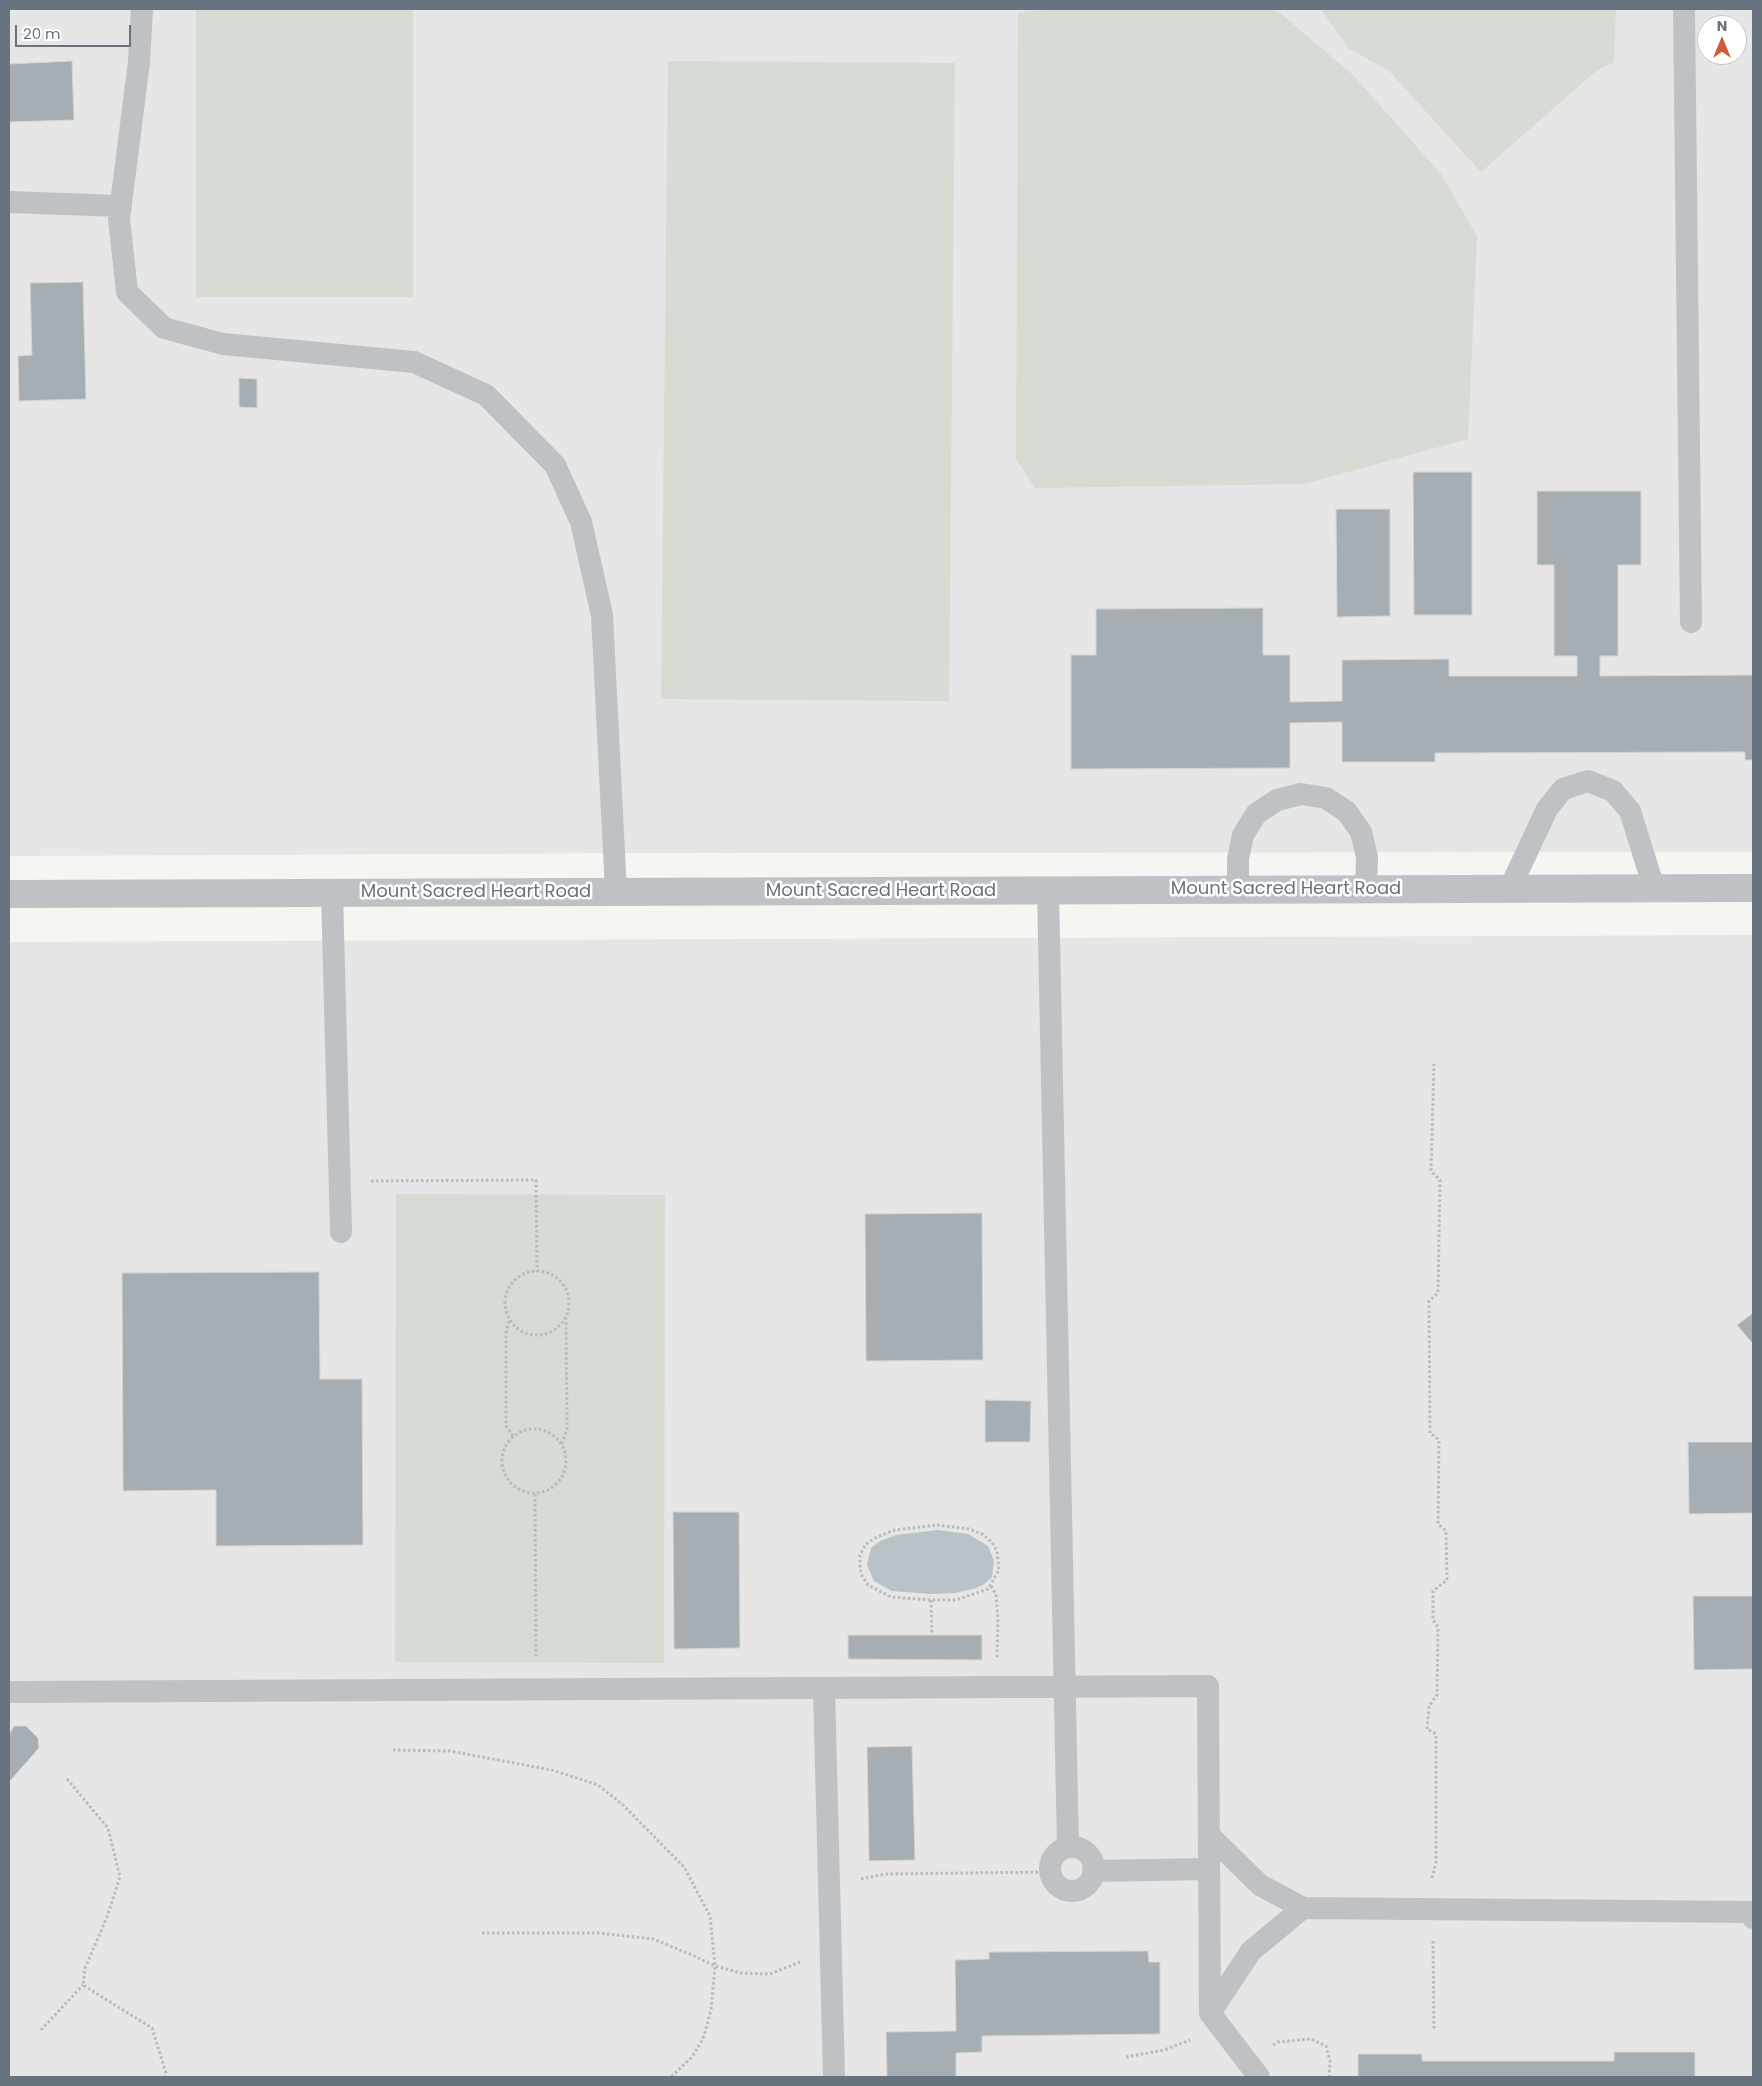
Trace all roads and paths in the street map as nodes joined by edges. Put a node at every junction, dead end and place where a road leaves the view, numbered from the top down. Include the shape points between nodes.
1 (142, 9) edge
2 (1684, 9) edge
3 (9, 202) edge
4 (121, 206) junction
5 (1691, 622) dead end
6 (1510, 888) junction
7 (1654, 888) junction
8 (1753, 888) edge
9 (1366, 889) junction
10 (1048, 890) junction
11 (1238, 890) junction
12 (616, 892) junction
13 (332, 893) junction
14 (9, 894) edge
15 (1434, 1064) dead end
16 (340, 1181) junction
17 (341, 1232) dead end
18 (537, 1272) junction
19 (566, 1318) junction
20 (509, 1320) junction
21 (514, 1436) junction
22 (562, 1445) junction
23 (535, 1494) junction
24 (991, 1586) junction
25 (931, 1600) junction
26 (932, 1635) dead end
27 (996, 1688) junction
28 (1064, 1688) junction
29 (824, 1689) junction
30 (536, 1690) junction
31 (9, 1692) edge
32 (393, 1750) dead end
33 (67, 1779) dead end
34 (1209, 1835) junction
35 (1068, 1847) junction
36 (1209, 1869) junction
37 (1093, 1870) junction
38 (1050, 1872) junction
39 (1303, 1908) junction
40 (1432, 1908) junction
41 (830, 1916) junction
42 (1753, 1918) edge
43 (482, 1933) dead end
44 (804, 1961) dead end
45 (715, 1966) junction
46 (83, 1986) junction
47 (1210, 2013) junction
48 (1434, 2029) dead end
49 (41, 2030) dead end
50 (165, 2077) edge
51 (671, 2077) edge
52 (834, 2077) edge
53 (1259, 2077) edge

1 - 4 lane via 139,62
2 - 5 lane
3 - 4 lane
4 - 12 lane via 119,219 127,292 164,328 223,344 414,362 486,394 555,464 581,522 602,615
6 - 7 street, Mount Sacred Heart Road
6 - 7 lane via 1547,809 1563,789 1588,781 1613,791 1630,811
6 - 9 street, Mount Sacred Heart Road
7 - 8 street, Mount Sacred Heart Road
9 - 11 street, Mount Sacred Heart Road
9 - 11 lane via 1367,857 1361,832 1347,812 1326,798 1301,794 1277,800 1256,814 1243,835 1238,859
10 - 11 street, Mount Sacred Heart Road
10 - 12 street, Mount Sacred Heart Road
10 - 28 lane
12 - 13 street, Mount Sacred Heart Road
13 - 14 street, Mount Sacred Heart Road
13 - 16 lane
15 - 40 path via 1431,1171 1440,1180 1438,1293 1429,1301 1430,1433 1439,1440 1438,1524 1446,1531 1447,1580 1433,1591 1433,1620 1438,1627 1437,1695 1429,1706 1428,1729 1436,1734 1436,1862 1432,1879
16 - 17 lane
16 - 18 path via 536,1180
18 - 19 path via 550,1274 561,1282 568,1294
18 - 20 path via 523,1274 512,1283 506,1295 505,1308
19 - 20 path via 559,1327 540,1335 518,1329
19 - 22 path via 566,1429
20 - 21 path via 506,1333 506,1426
21 - 22 path via 526,1430 540,1430 552,1435
21 - 23 path via 505,1448 504,1474 512,1485
22 - 23 path via 566,1469 562,1478 546,1492
23 - 30 path
24 - 25 path via 956,1600
24 - 25 path via 999,1570 997,1551 982,1534 969,1529 937,1525 895,1530 866,1544 860,1555 860,1566 868,1586 891,1597
24 - 27 path via 996,1594 998,1619
25 - 26 path
27 - 28 lane
27 - 29 lane
28 - 34 lane via 1208,1686
28 - 35 lane
29 - 30 lane
29 - 41 lane
30 - 31 lane
32 - 45 path via 450,1751 552,1770 598,1785 623,1805 684,1867 710,1916
33 - 46 path via 108,1828 120,1877 85,1968
34 - 36 lane
34 - 39 lane via 1260,1885
35 - 37 lane via 1083,1850 1089,1856
35 - 38 lane via 1054,1856
36 - 37 lane
36 - 47 lane
37 - 38 lane via 1091,1879 1077,1890 1060,1887
38 - 41 path via 885,1874 847,1882
39 - 40 lane
39 - 47 lane via 1251,1951
40 - 42 lane via 1753,1912
40 - 48 path
41 - 52 lane
43 - 45 path via 598,1933 653,1939
44 - 45 path via 770,1974 741,1973
45 - 51 path via 711,2010 703,2039 692,2057
46 - 49 path
46 - 50 path via 152,2028
47 - 53 lane

